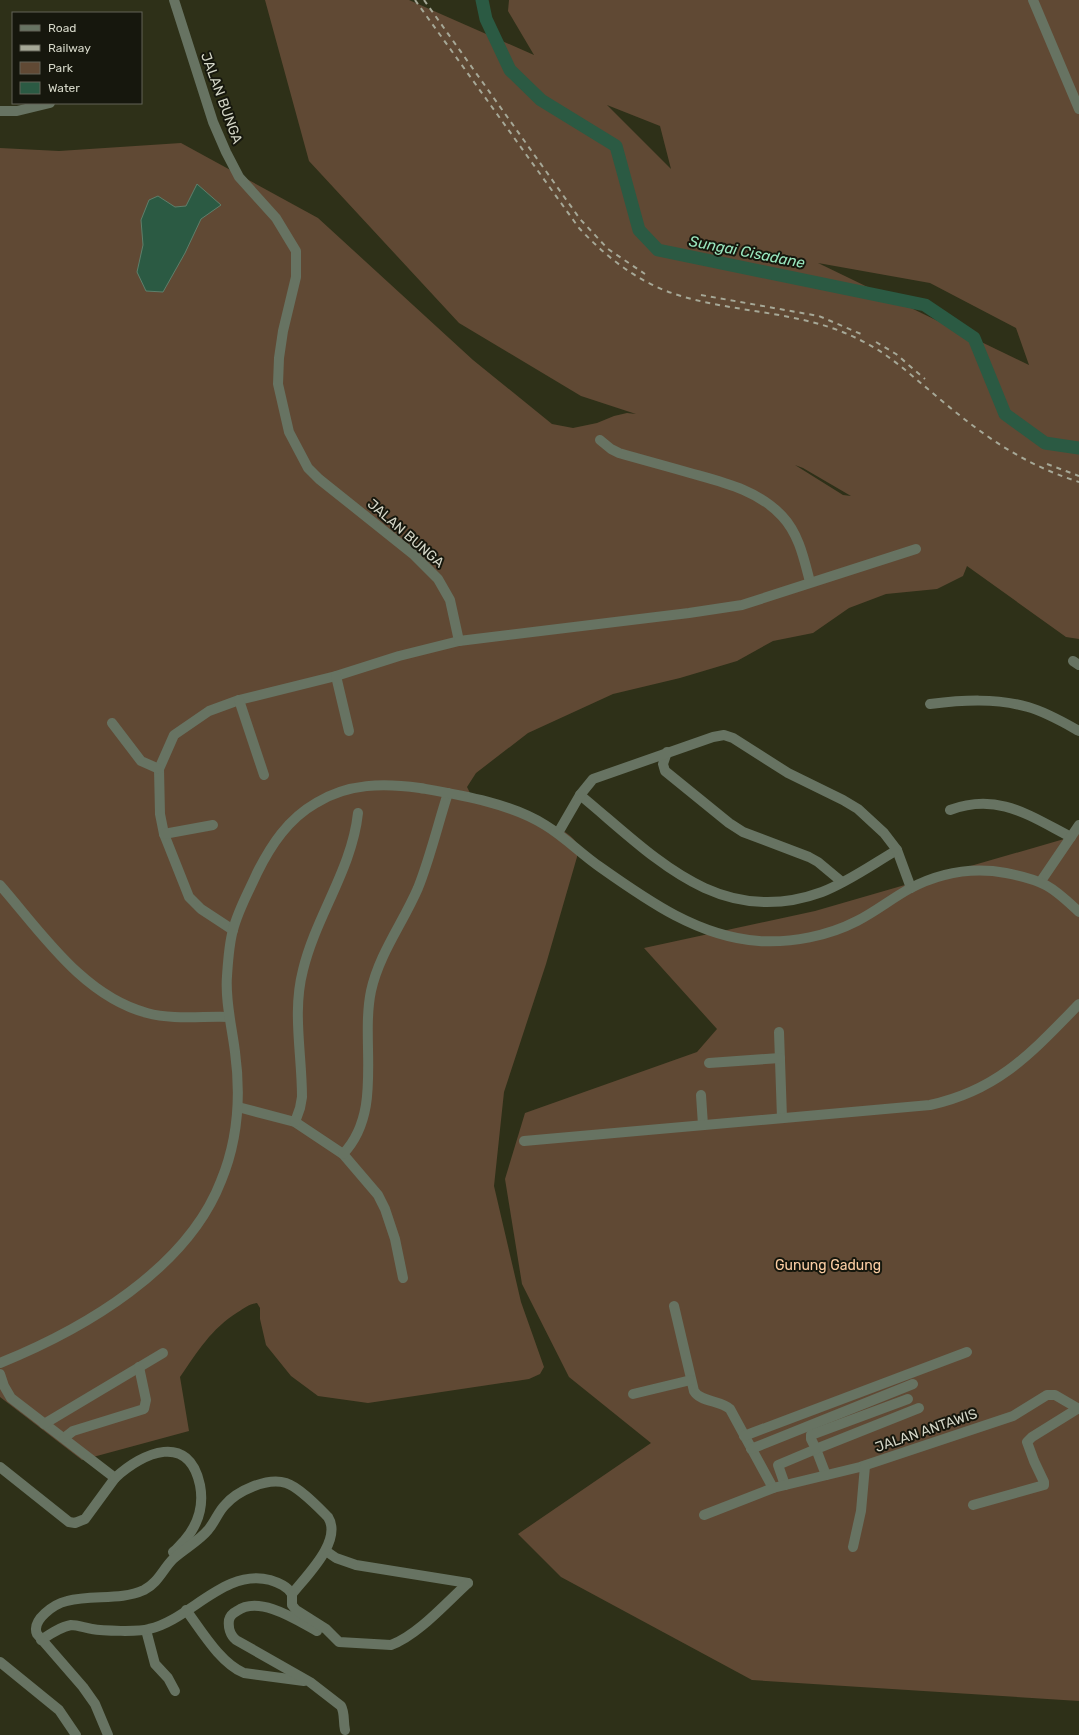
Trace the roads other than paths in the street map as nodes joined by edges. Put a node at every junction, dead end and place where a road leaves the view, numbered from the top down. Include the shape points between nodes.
1 (174, 0) edge
2 (1033, 0) edge
3 (46, 104) edge
4 (1079, 109) edge
5 (0, 111) edge
6 (600, 440) dead end
7 (916, 549) dead end
8 (810, 582) junction
9 (459, 641) junction
10 (336, 676) junction
11 (239, 700) junction
12 (930, 704) dead end
13 (112, 723) dead end
14 (349, 731) dead end
15 (1079, 731) edge
16 (667, 752) junction
17 (160, 769) junction
18 (264, 775) dead end
19 (448, 793) junction
20 (580, 795) junction
21 (950, 810) dead end
22 (358, 813) dead end
23 (213, 825) dead end
24 (1079, 825) edge
25 (558, 833) junction
26 (164, 834) junction
27 (1071, 837) junction
28 (897, 850) junction
29 (1041, 881) junction
30 (842, 882) junction
31 (0, 885) edge
32 (911, 888) junction
33 (1079, 912) edge
34 (233, 930) junction
35 (1079, 1004) edge
36 (229, 1017) junction
37 (779, 1032) dead end
38 (780, 1058) junction
39 (709, 1063) dead end
40 (701, 1095) dead end
41 (238, 1107) junction
42 (782, 1118) junction
43 (295, 1122) junction
44 (704, 1125) junction
45 (524, 1141) dead end
46 (343, 1154) junction
47 (403, 1278) dead end
48 (674, 1306) dead end
49 (967, 1352) dead end
50 (162, 1353) dead end
51 (0, 1363) edge
52 (139, 1367) junction
53 (0, 1374) edge
54 (691, 1380) junction
55 (913, 1384) dead end
56 (633, 1394) dead end
57 (908, 1399) dead end
58 (919, 1408) dead end
59 (1078, 1409) edge
60 (44, 1424) junction
61 (744, 1436) junction
62 (64, 1438) junction
63 (751, 1448) junction
64 (816, 1449) junction
65 (865, 1466) junction
66 (0, 1467) edge
67 (826, 1474) junction
68 (115, 1478) junction
69 (785, 1485) junction
70 (773, 1488) junction
71 (973, 1504) dead end
72 (704, 1515) dead end
73 (853, 1547) dead end
74 (326, 1551) junction
75 (146, 1589) junction
76 (292, 1594) junction
77 (186, 1610) junction
78 (146, 1630) junction
79 (41, 1640) junction
80 (339, 1642) junction
81 (0, 1662) edge
82 (310, 1682) junction
83 (175, 1690) dead end
84 (345, 1730) dead end
85 (76, 1735) edge
86 (108, 1735) edge

1 - 9 street, JALAN BUNGA via 212,122 226,152 239,177 276,218 296,251 296,277 283,331 278,378 284,416 295,446 308,468 319,479 413,554 438,579 453,608
2 - 4 street
3 - 5 street via 17,111
6 - 8 street via 619,453 729,484 765,502 782,515 794,534
7 - 8 street
8 - 9 street via 742,605
9 - 10 street
10 - 11 street
10 - 14 street
11 - 17 street via 209,710 174,735
11 - 18 street
12 - 15 street via 974,700 1013,703 1044,713
13 - 17 street via 141,761
16 - 20 street via 600,775 588,783
16 - 28 street via 713,737 724,735 733,738 788,772 858,809
16 - 30 street via 663,764 665,771 729,823 755,838 809,857
17 - 26 street via 160,814
19 - 25 street via 514,810
19 - 34 street via 397,785 360,786 316,802 297,816 280,834 264,859
19 - 46 street via 418,887 383,956 374,980 369,1004 366,1107 358,1134
20 - 25 street
20 - 30 street via 667,866 696,884 729,898 756,902 789,901 823,891
21 - 27 street via 979,803 1003,805
22 - 43 street via 351,850 318,924 302,971 297,1018 302,1097
23 - 26 street
24 - 27 street
25 - 32 street via 599,867 669,913 700,928 751,940 808,938 833,931 854,923
26 - 34 street via 189,897 200,909
27 - 29 street
28 - 30 street
28 - 32 street
29 - 32 street via 990,870 969,871 943,876
29 - 33 street via 1064,897
31 - 36 street via 72,968 122,1004 164,1016
34 - 36 street via 226,980
35 - 42 street via 1012,1069 967,1094 930,1105
36 - 41 street via 237,1072
37 - 38 street
38 - 39 street
38 - 42 street
40 - 44 street
41 - 43 street
41 - 51 street via 231,1149 220,1184 205,1213 178,1250 139,1285 102,1310 40,1345
42 - 44 street
43 - 46 street
44 - 45 street
46 - 47 street via 378,1195 385,1209 396,1239
48 - 54 street
49 - 61 street
50 - 52 street
52 - 60 street
52 - 62 street via 146,1400 144,1409 73,1432
53 - 60 street via 11,1398
54 - 56 street
54 - 61 street via 696,1394 730,1409
55 - 63 street
57 - 64 street via 811,1435
58 - 64 street
59 - 65 street, JALAN ANTAWIS via 1055,1395 1047,1395 1018,1414
59 - 71 street via 1027,1442 1044,1485
60 - 62 street
61 - 63 street
62 - 68 street
63 - 70 street
64 - 67 street
64 - 69 street via 780,1463 778,1467
65 - 67 street, JALAN ANTAWIS
65 - 73 street via 862,1511
66 - 68 street via 69,1522 75,1523 84,1519
67 - 69 street, JALAN ANTAWIS
68 - 75 street via 138,1459 163,1452 185,1457 197,1473 202,1506 197,1522 190,1534 158,1569
69 - 70 street, JALAN ANTAWIS
70 - 72 street, JALAN ANTAWIS
74 - 75 street via 333,1530 328,1517 291,1485 278,1481 271,1482 250,1488 232,1499 221,1510 209,1530 172,1560 156,1581
74 - 76 street
74 - 80 street via 336,1558 356,1564 468,1583 412,1634 399,1642 391,1645
75 - 79 street via 122,1596 73,1600 60,1604 41,1618 36,1626
76 - 77 street via 274,1581 244,1580 227,1586
76 - 80 street via 292,1605 296,1610 326,1629
77 - 78 street
77 - 82 street via 224,1659 236,1670
78 - 79 street via 101,1630 70,1625
78 - 83 street via 155,1664
79 - 86 street via 70,1671 95,1704
80 - 82 street via 266,1607 246,1606 231,1617 230,1632 236,1640
81 - 85 street via 59,1710
82 - 84 street via 341,1706 344,1711

